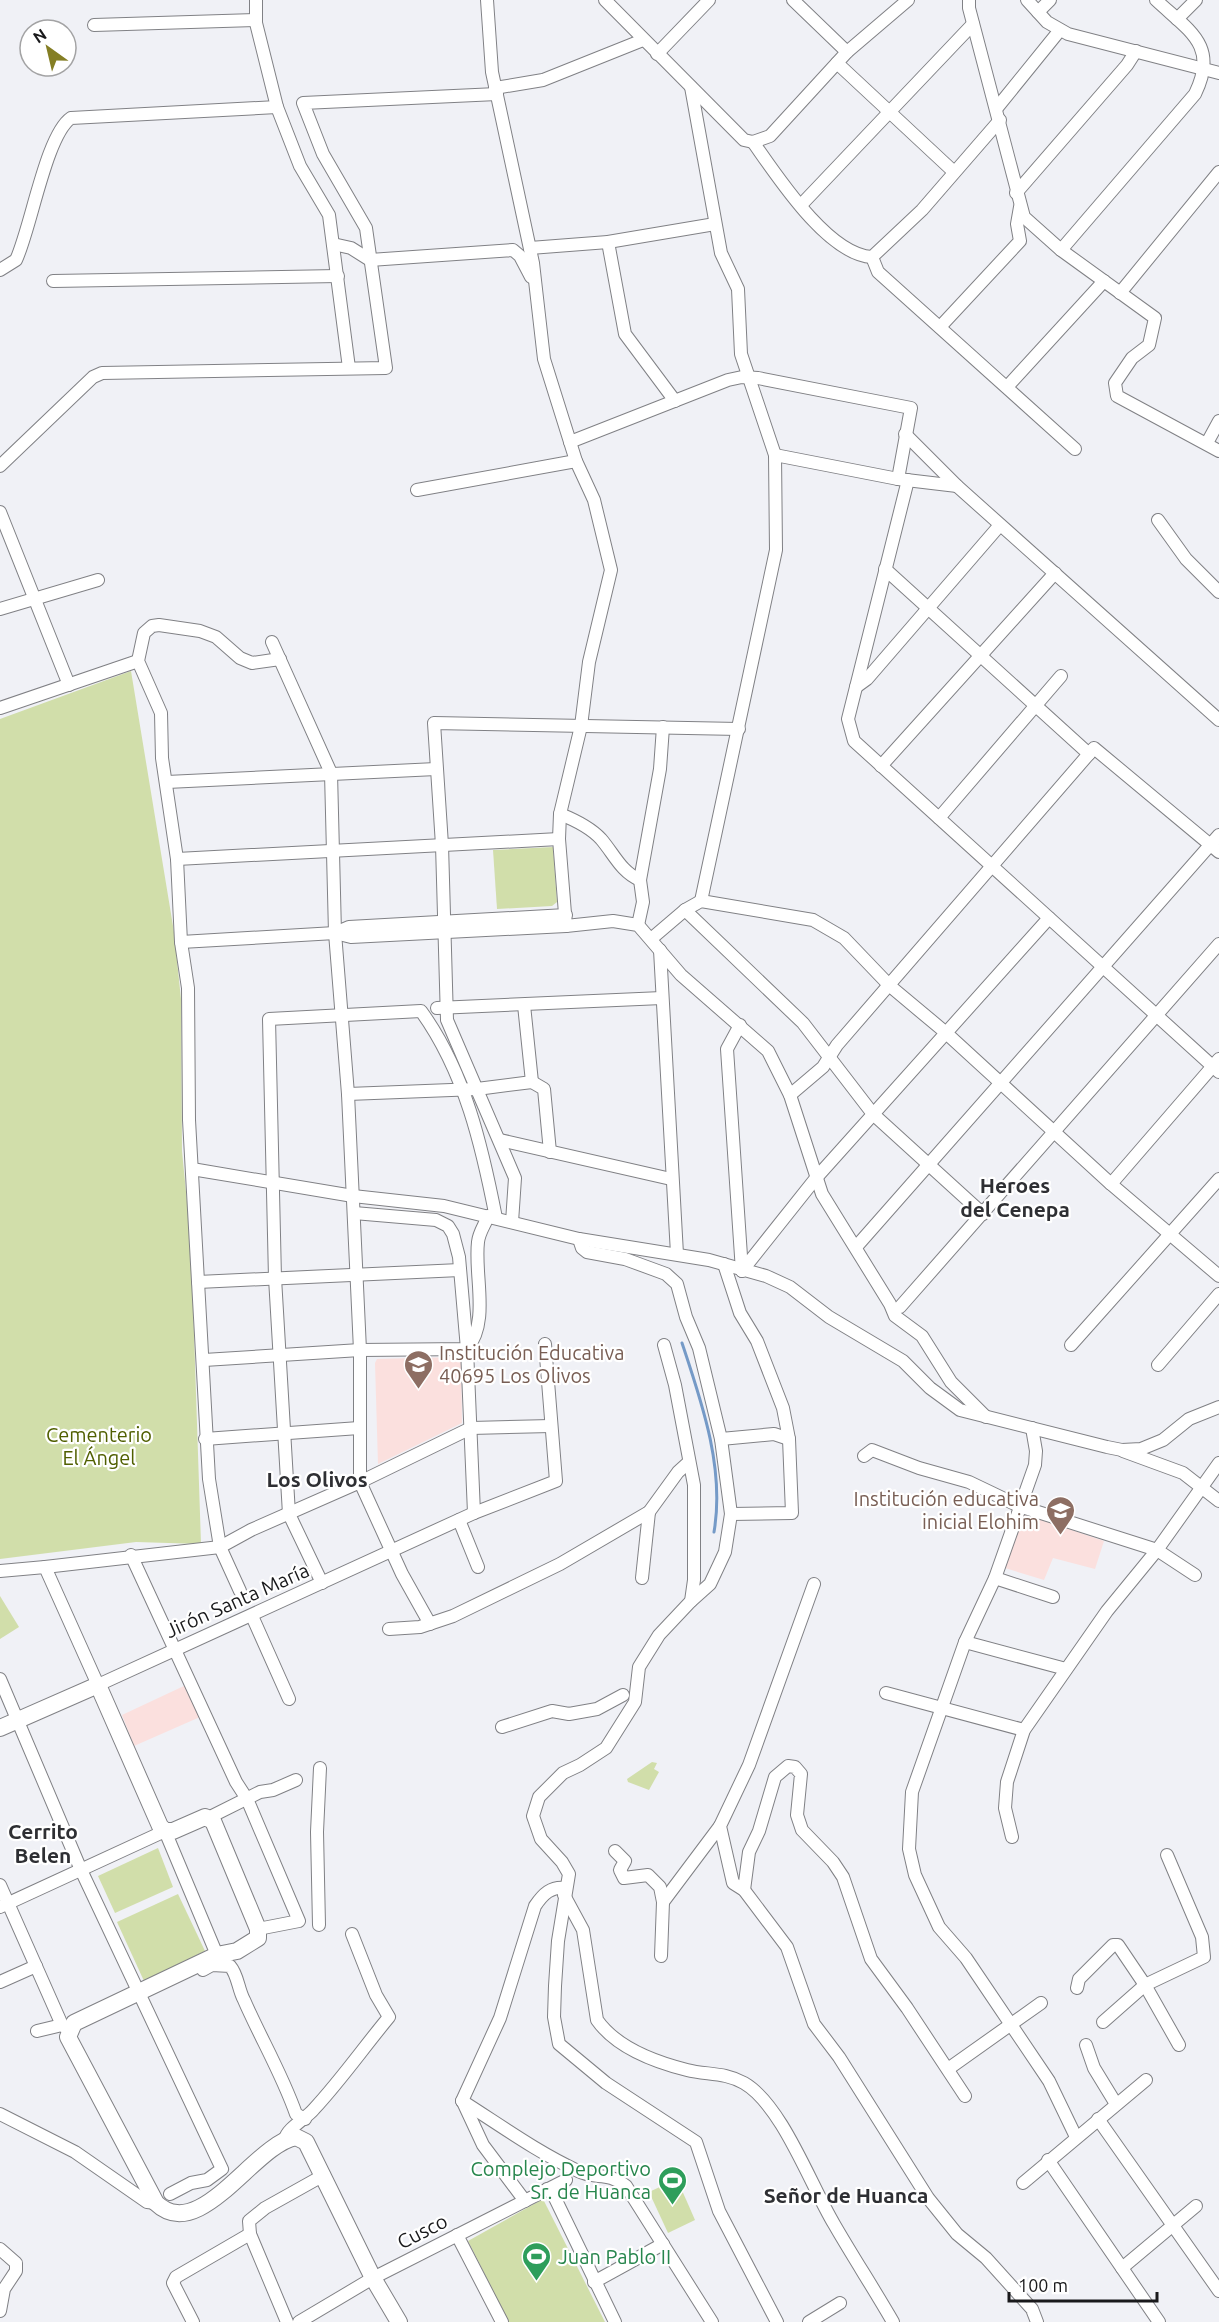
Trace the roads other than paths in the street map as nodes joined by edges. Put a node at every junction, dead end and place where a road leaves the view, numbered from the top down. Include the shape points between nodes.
1 (256, 0) edge
2 (487, 0) edge
3 (605, 0) edge
4 (709, 0) edge
5 (793, 0) edge
6 (908, 0) edge
7 (969, 0) edge
8 (1027, 0) edge
9 (1050, 0) edge
10 (1156, 0) edge
11 (1196, 0) edge
12 (1038, 12) junction
13 (1177, 19) junction
14 (255, 20) junction
15 (973, 24) junction
16 (94, 25) dead end
17 (1060, 30) junction
18 (643, 40) junction
19 (1136, 51) junction
20 (847, 52) junction
21 (657, 54) junction
22 (837, 63) junction
23 (1203, 68) junction
24 (1219, 73) edge
25 (691, 87) junction
26 (496, 91) junction
27 (277, 108) junction
28 (887, 113) junction
29 (998, 114) junction
30 (753, 142) junction
31 (954, 172) junction
32 (1219, 172) edge
33 (1016, 193) junction
34 (801, 205) junction
35 (1020, 207) junction
36 (715, 224) junction
37 (608, 242) junction
38 (333, 244) junction
39 (530, 248) junction
40 (1061, 250) junction
41 (872, 257) junction
42 (370, 260) junction
43 (0, 270) edge
44 (338, 276) junction
45 (53, 280) dead end
46 (1104, 281) junction
47 (535, 285) junction
48 (1120, 293) junction
49 (940, 327) junction
50 (349, 368) junction
51 (747, 378) junction
52 (1006, 387) junction
53 (675, 401) junction
54 (1219, 421) edge
55 (905, 434) junction
56 (570, 442) junction
57 (1207, 443) junction
58 (1076, 449) dead end
59 (1219, 451) edge
60 (775, 455) junction
61 (576, 461) junction
62 (0, 466) edge
63 (903, 480) junction
64 (957, 486) junction
65 (417, 490) dead end
66 (0, 512) edge
67 (1158, 520) dead end
68 (1000, 525) junction
69 (885, 569) junction
70 (1055, 573) junction
71 (98, 580) dead end
72 (1219, 592) edge
73 (35, 598) junction
74 (928, 608) junction
75 (0, 609) edge
76 (272, 642) dead end
77 (981, 656) junction
78 (280, 659) junction
79 (138, 661) junction
80 (1061, 676) dead end
81 (69, 685) junction
82 (856, 687) junction
83 (1036, 706) junction
84 (0, 708) edge
85 (1219, 720) edge
86 (581, 726) junction
87 (663, 727) junction
88 (739, 729) junction
89 (1089, 754) junction
90 (881, 766) junction
91 (436, 769) junction
92 (331, 773) junction
93 (167, 783) junction
94 (560, 814) junction
95 (939, 818) junction
96 (1219, 835) edge
97 (559, 839) junction
98 (442, 845) junction
99 (1214, 848) edge
100 (334, 849) junction
101 (177, 859) junction
102 (992, 867) junction
103 (640, 880) junction
104 (701, 901) junction
105 (685, 910) junction
106 (1049, 918) junction
107 (566, 921) junction
108 (638, 925) junction
109 (443, 926) junction
110 (335, 933) junction
111 (651, 939) junction
112 (181, 942) junction
113 (1219, 944) edge
114 (660, 950) junction
115 (1103, 967) junction
116 (890, 986) junction
117 (662, 998) junction
118 (524, 1005) junction
119 (442, 1008) junction
120 (341, 1015) junction
121 (1156, 1015) junction
122 (740, 1025) junction
123 (945, 1032) junction
124 (829, 1056) junction
125 (1217, 1066) edge
126 (532, 1082) junction
127 (999, 1084) junction
128 (471, 1089) junction
129 (348, 1094) junction
130 (790, 1095) junction
131 (873, 1113) junction
132 (1054, 1133) junction
133 (500, 1140) junction
134 (550, 1152) junction
135 (929, 1164) junction
136 (192, 1168) junction
137 (816, 1178) junction
138 (671, 1179) junction
139 (1219, 1179) edge
140 (274, 1181) junction
141 (1111, 1184) junction
142 (353, 1196) junction
143 (354, 1212) junction
144 (983, 1214) junction
145 (501, 1219) junction
146 (1171, 1236) junction
147 (579, 1239) junction
148 (856, 1247) junction
149 (677, 1254) junction
150 (724, 1264) junction
151 (460, 1270) junction
152 (742, 1271) junction
153 (356, 1275) junction
154 (1219, 1276) edge
155 (275, 1278) junction
156 (198, 1282) junction
157 (1219, 1294) edge
158 (900, 1307) dead end
159 (545, 1344) dead end
160 (664, 1345) dead end
161 (1071, 1345) dead end
162 (467, 1349) junction
163 (360, 1350) junction
164 (279, 1356) junction
165 (204, 1360) junction
166 (1158, 1365) dead end
167 (1219, 1407) edge
168 (987, 1418) junction
169 (551, 1426) junction
170 (359, 1428) junction
171 (471, 1428) junction
172 (1032, 1428) junction
173 (282, 1433) junction
174 (205, 1439) junction
175 (721, 1439) junction
176 (789, 1439) junction
177 (1122, 1450) junction
178 (864, 1456) dead end
179 (689, 1462) junction
180 (1219, 1463) edge
181 (360, 1482) junction
182 (1202, 1489) junction
183 (1219, 1501) edge
184 (1019, 1506) junction
185 (649, 1512) junction
186 (474, 1513) junction
187 (289, 1514) junction
188 (731, 1514) junction
189 (459, 1520) junction
190 (220, 1547) junction
191 (392, 1550) junction
192 (1157, 1550) junction
193 (131, 1555) junction
194 (45, 1567) junction
195 (478, 1567) dead end
196 (0, 1571) edge
197 (1196, 1575) dead end
198 (642, 1578) dead end
199 (995, 1578) junction
200 (322, 1583) junction
201 (814, 1584) dead end
202 (240, 1591) dead end
203 (1053, 1597) dead end
204 (691, 1601) junction
205 (252, 1616) junction
206 (430, 1624) junction
207 (389, 1629) dead end
208 (965, 1642) junction
209 (174, 1650) junction
210 (1066, 1669) junction
211 (0, 1679) edge
212 (98, 1685) junction
213 (886, 1693) dead end
214 (623, 1695) dead end
215 (289, 1699) dead end
216 (940, 1709) junction
217 (18, 1720) junction
218 (502, 1727) dead end
219 (0, 1728) edge
220 (1024, 1730) junction
221 (320, 1768) dead end
222 (296, 1780) dead end
223 (247, 1799) junction
224 (210, 1817) junction
225 (720, 1826) junction
226 (165, 1831) junction
227 (1012, 1837) dead end
228 (615, 1851) dead end
229 (1167, 1855) dead end
230 (81, 1870) junction
231 (0, 1885) edge
232 (563, 1890) junction
233 (744, 1890) junction
234 (663, 1902) junction
235 (4, 1906) edge
236 (319, 1925) dead end
237 (258, 1929) junction
238 (352, 1934) dead end
239 (217, 1955) junction
240 (661, 1956) dead end
241 (36, 1966) junction
242 (195, 1966) junction
243 (0, 1982) edge
244 (1145, 1985) junction
245 (1077, 1988) dead end
246 (138, 1993) junction
247 (1041, 2003) dead end
248 (1103, 2022) dead end
249 (1009, 2024) junction
250 (65, 2028) junction
251 (37, 2031) dead end
252 (1086, 2045) dead end
253 (1179, 2045) dead end
254 (948, 2069) junction
255 (1146, 2080) dead end
256 (965, 2096) dead end
257 (462, 2101) junction
258 (1116, 2104) junction
259 (0, 2114) edge
260 (305, 2119) junction
261 (1098, 2119) junction
262 (1076, 2137) junction
263 (285, 2139) junction
264 (1048, 2160) junction
265 (324, 2175) junction
266 (566, 2180) dead end
267 (1023, 2183) dead end
268 (547, 2189) junction
269 (163, 2198) junction
270 (525, 2201) junction
271 (1196, 2206) dead end
272 (1173, 2226) junction
273 (250, 2234) junction
274 (457, 2235) junction
275 (663, 2244) junction
276 (0, 2249) edge
277 (1122, 2268) junction
278 (373, 2278) junction
279 (594, 2282) junction
280 (1219, 2291) edge
281 (840, 2303) dead end
282 (0, 2311) edge
283 (0, 2316) edge
284 (3, 2322) edge
285 (193, 2322) edge
286 (286, 2322) edge
287 (298, 2322) edge
288 (399, 2322) edge
289 (502, 2322) edge
290 (615, 2322) edge
291 (712, 2322) edge
292 (777, 2322) edge
293 (808, 2322) edge
294 (893, 2322) edge
295 (1037, 2322) edge
296 (1159, 2322) edge

1 - 14 street
2 - 26 street
3 - 18 street
4 - 21 street
5 - 20 street
6 - 20 street
7 - 15 street
8 - 12 street
9 - 12 street
10 - 13 street
11 - 13 street
12 - 17 street
13 - 23 street via 1201,44
14 - 16 street
14 - 27 street
15 - 28 street
15 - 29 street
17 - 19 street
17 - 29 street
18 - 21 street
18 - 26 street via 543,80
19 - 23 street
19 - 33 street
20 - 22 street
21 - 25 street
22 - 28 street
22 - 30 street via 770,136
23 - 24 street
23 - 40 street via 1195,94
25 - 30 street via 744,140
25 - 36 street
26 - 39 street
26 - 42 street via 303,103 323,154 366,228
27 - 38 street via 300,166 329,215
27 - 43 street via 71,118 64,123 51,152 16,260
28 - 31 street
28 - 34 street
29 - 31 street
29 - 33 street
30 - 34 street
31 - 41 street via 922,210
32 - 48 street
33 - 35 street
34 - 41 street via 843,246
35 - 40 street via 1024,217
35 - 49 street via 1020,242
36 - 37 street
36 - 51 street via 721,254 738,289 741,354
37 - 39 street
37 - 53 street via 625,334
38 - 42 street via 351,248
38 - 44 street
39 - 47 street
40 - 46 street
41 - 49 street via 878,272
42 - 47 street via 513,250
42 - 50 street via 386,368
44 - 45 street
44 - 50 street
46 - 48 street
46 - 52 street
47 - 56 street via 544,359
48 - 57 street via 1155,318 1155,330 1149,345 1132,358 1115,383 1117,396
49 - 52 street
50 - 62 street via 102,373 93,376
51 - 53 street via 728,380
51 - 55 street via 911,408
51 - 60 street
52 - 58 street
53 - 56 street
54 - 57 street
55 - 63 street
55 - 64 street
56 - 61 street
57 - 59 street
60 - 63 street
60 - 88 street via 776,550
61 - 65 street
61 - 86 street via 594,500 611,570 589,663
63 - 64 street
63 - 69 street
64 - 68 street
66 - 73 street
67 - 72 street via 1186,559
68 - 70 street
68 - 74 street
69 - 74 street
69 - 82 street
70 - 77 street
70 - 85 street
71 - 73 street
73 - 75 street
73 - 81 street
74 - 77 street
74 - 82 street
76 - 78 street
77 - 83 street
77 - 90 street
78 - 79 street via 252,663 208,634 159,625 144,633
78 - 92 street
79 - 81 street
79 - 93 street via 161,713
80 - 83 street
81 - 84 street
82 - 90 street via 848,719 854,741
83 - 89 street
83 - 95 street
86 - 87 street
86 - 91 street via 434,723
86 - 94 street
87 - 88 street
87 - 103 street via 660,769
88 - 104 street
89 - 99 street via 1095,748
89 - 102 street
90 - 95 street
91 - 92 street
91 - 98 street
92 - 93 street
92 - 100 street
93 - 101 street
94 - 97 street
94 - 103 street via 600,838 628,875
95 - 102 street
96 - 99 street
97 - 98 street
97 - 107 street
98 - 100 street
98 - 109 street
99 - 115 street
100 - 101 street
100 - 110 street
101 - 112 street
102 - 106 street
102 - 116 street
103 - 108 street via 643,902
104 - 105 street
104 - 116 street via 813,920 844,938
105 - 111 street
105 - 124 street via 803,1023
106 - 115 street
106 - 123 street
107 - 108 street
107 - 109 street
108 - 111 street
109 - 110 street via 351,937
109 - 110 street via 349,927
109 - 119 street
110 - 112 street
110 - 120 street
111 - 114 street
112 - 136 street via 188,988
113 - 121 street
114 - 117 street
114 - 122 street via 681,975
115 - 121 street
115 - 127 street
116 - 123 street
116 - 124 street
117 - 118 street
117 - 138 street
118 - 119 street
118 - 126 street
119 - 128 street
120 - 128 street via 421,1011
120 - 129 street
120 - 140 street via 269,1019
121 - 125 street
121 - 132 street
122 - 130 street via 768,1051
122 - 152 street via 727,1049
123 - 127 street
123 - 131 street
124 - 130 street via 823,1067
124 - 131 street
125 - 141 street
126 - 128 street
126 - 134 street via 544,1089
127 - 132 street
127 - 135 street
128 - 129 street
128 - 133 street
128 - 145 street
129 - 142 street
130 - 137 street
131 - 135 street
131 - 137 street
132 - 141 street
132 - 144 street
133 - 134 street
133 - 145 street via 515,1178
134 - 138 street
135 - 144 street
135 - 148 street
136 - 140 street
136 - 156 street
137 - 148 street
137 - 152 street
138 - 149 street
139 - 146 street
140 - 142 street
140 - 155 street
141 - 146 street
142 - 143 street
142 - 145 street via 444,1206
143 - 151 street via 436,1220 448,1226
143 - 153 street
144 - 158 street
145 - 147 street
145 - 162 street via 478,1243 479,1318 475,1340
146 - 154 street
146 - 161 street
147 - 149 street
147 - 175 street via 588,1252 625,1259 666,1274 677,1284 699,1348
148 - 168 street via 895,1316 922,1336 951,1382
149 - 150 street
150 - 152 street
150 - 176 street via 740,1313 757,1341 783,1408
151 - 153 street
151 - 162 street
152 - 168 street via 790,1287 829,1317 903,1361 960,1410
153 - 155 street
153 - 163 street
155 - 156 street
155 - 164 street
156 - 165 street
157 - 166 street
159 - 169 street
160 - 179 street
162 - 163 street
162 - 171 street
163 - 164 street
163 - 170 street
164 - 165 street
164 - 173 street
165 - 174 street
167 - 177 street via 1189,1419 1163,1440 1141,1449
168 - 172 street
169 - 171 street
169 - 186 street, Jirón Santa María via 556,1481
170 - 173 street
170 - 181 street
171 - 181 street
171 - 186 street
172 - 177 street
172 - 184 street via 1035,1465
173 - 174 street
173 - 187 street
174 - 190 street
175 - 176 street via 774,1434
175 - 188 street
176 - 188 street via 792,1513
177 - 182 street via 1183,1473
178 - 184 street via 872,1450 969,1482
179 - 185 street
179 - 204 street via 695,1511
180 - 182 street
181 - 187 street
181 - 191 street
182 - 183 street
182 - 192 street
184 - 192 street
184 - 199 street
185 - 198 street
185 - 206 street via 560,1564
186 - 189 street, Jirón Santa María
187 - 190 street
187 - 200 street
188 - 204 street via 724,1552 710,1584
189 - 191 street, Jirón Santa María
189 - 195 street
190 - 193 street
190 - 202 street
191 - 200 street, Jirón Santa María
191 - 206 street
192 - 197 street
192 - 210 street
193 - 194 street
193 - 209 street
194 - 196 street
194 - 212 street
199 - 203 street
199 - 208 street
200 - 205 street, Jirón Santa María
201 - 225 street via 748,1765
204 - 232 street via 659,1635 639,1667 635,1702 606,1748 563,1773 539,1797 533,1815 541,1839 567,1868
205 - 209 street, Jirón Santa María
205 - 215 street
206 - 207 street
208 - 210 street
208 - 216 street
209 - 212 street, Jirón Santa María
209 - 223 street
210 - 220 street
211 - 217 street
212 - 217 street
212 - 226 street
213 - 216 street
214 - 218 street via 597,1709 569,1714 552,1711
216 - 220 street
216 - 249 street via 912,1791 909,1849 915,1875 939,1927 966,1958
217 - 219 street
217 - 230 street
220 - 227 street via 1007,1782 1005,1808
221 - 236 street
222 - 223 street
223 - 224 street
223 - 237 street via 299,1921
224 - 226 street
224 - 237 street
225 - 233 street via 733,1883
225 - 234 street
226 - 230 street
226 - 239 street
228 - 234 street via 625,1861 621,1870 624,1878 648,1875 660,1887
229 - 244 street via 1202,1937 1204,1957
230 - 235 street
230 - 246 street
231 - 235 street
232 - 257 street via 543,1893 535,1906 500,2018
232 - 292 street via 554,2017 559,2044 606,2082 696,2142 719,2211
232 - 294 street via 583,1930 597,2020 605,2031 619,2043 649,2056 744,2083 766,2101
233 - 254 street via 749,1852 775,1777 788,1766 795,1767 801,1774 798,1815 802,1830 843,1877 871,1959
233 - 295 street via 787,1947 814,2024 839,2056 928,2198 957,2234 986,2258 1032,2309
234 - 240 street
235 - 241 street
237 - 239 street via 258,1938 253,1943
238 - 260 street via 389,2017
239 - 242 street
241 - 243 street
241 - 250 street
242 - 246 street
242 - 260 street via 200,1971 212,1965 230,1966 235,1972 238,1989 285,2081 296,2115
244 - 245 street via 1118,1945 1113,1945 1079,1979
244 - 248 street
244 - 253 street
246 - 250 street
246 - 269 street via 222,2169 207,2180 191,2183
247 - 249 street
249 - 254 street
249 - 262 street via 1049,2081
250 - 251 street
250 - 269 street
252 - 258 street via 1094,2068
254 - 256 street
255 - 258 street
257 - 270 street via 483,2145
257 - 275 street via 581,2173 615,2177 626,2186
258 - 261 street
259 - 269 street via 75,2152 151,2204
260 - 263 street
261 - 262 street
261 - 272 street
262 - 264 street
263 - 265 street via 296,2137 306,2142
263 - 269 street via 207,2205 175,2213 164,2210
264 - 267 street
264 - 277 street
265 - 273 street via 253,2216 249,2221
265 - 278 street
266 - 268 street, Cusco
268 - 270 street, Cusco
268 - 279 street via 553,2194
270 - 274 street, Cusco
271 - 272 street
272 - 277 street
272 - 280 street
273 - 285 street via 176,2277 173,2283
273 - 286 street
274 - 278 street, Cusco
274 - 289 street
275 - 279 street
275 - 291 street
276 - 282 street via 16,2263 16,2271 4,2289
277 - 296 street
278 - 287 street, Cusco
278 - 288 street
279 - 290 street
281 - 293 street
283 - 284 street

